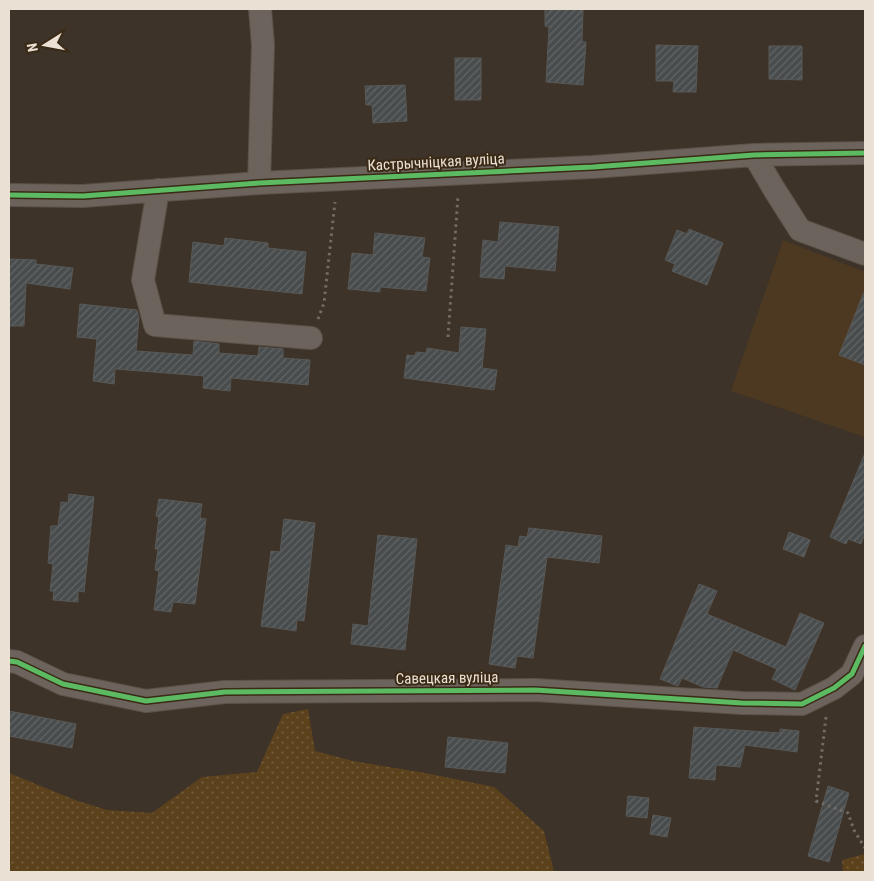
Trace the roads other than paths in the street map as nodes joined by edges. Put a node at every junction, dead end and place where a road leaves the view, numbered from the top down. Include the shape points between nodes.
1 (260, 9) edge
2 (865, 153) edge
3 (754, 155) junction
4 (258, 184) junction
5 (158, 190) junction
6 (9, 194) edge
7 (865, 254) edge
8 (311, 338) road end
9 (865, 646) edge
10 (9, 660) edge

1 - 4 street via 264,45
2 - 3 street, Кастрычніцкая вуліца
3 - 4 street, Кастрычніцкая вуліца via 594,167
3 - 7 street via 800,230
4 - 5 street, Кастрычніцкая вуліца
5 - 6 street, Кастрычніцкая вуліца via 83,196
5 - 8 street via 143,280 156,325
9 - 10 street, Савецкая вуліца via 852,674 829,691 802,704 535,690 225,692 146,701 63,684

